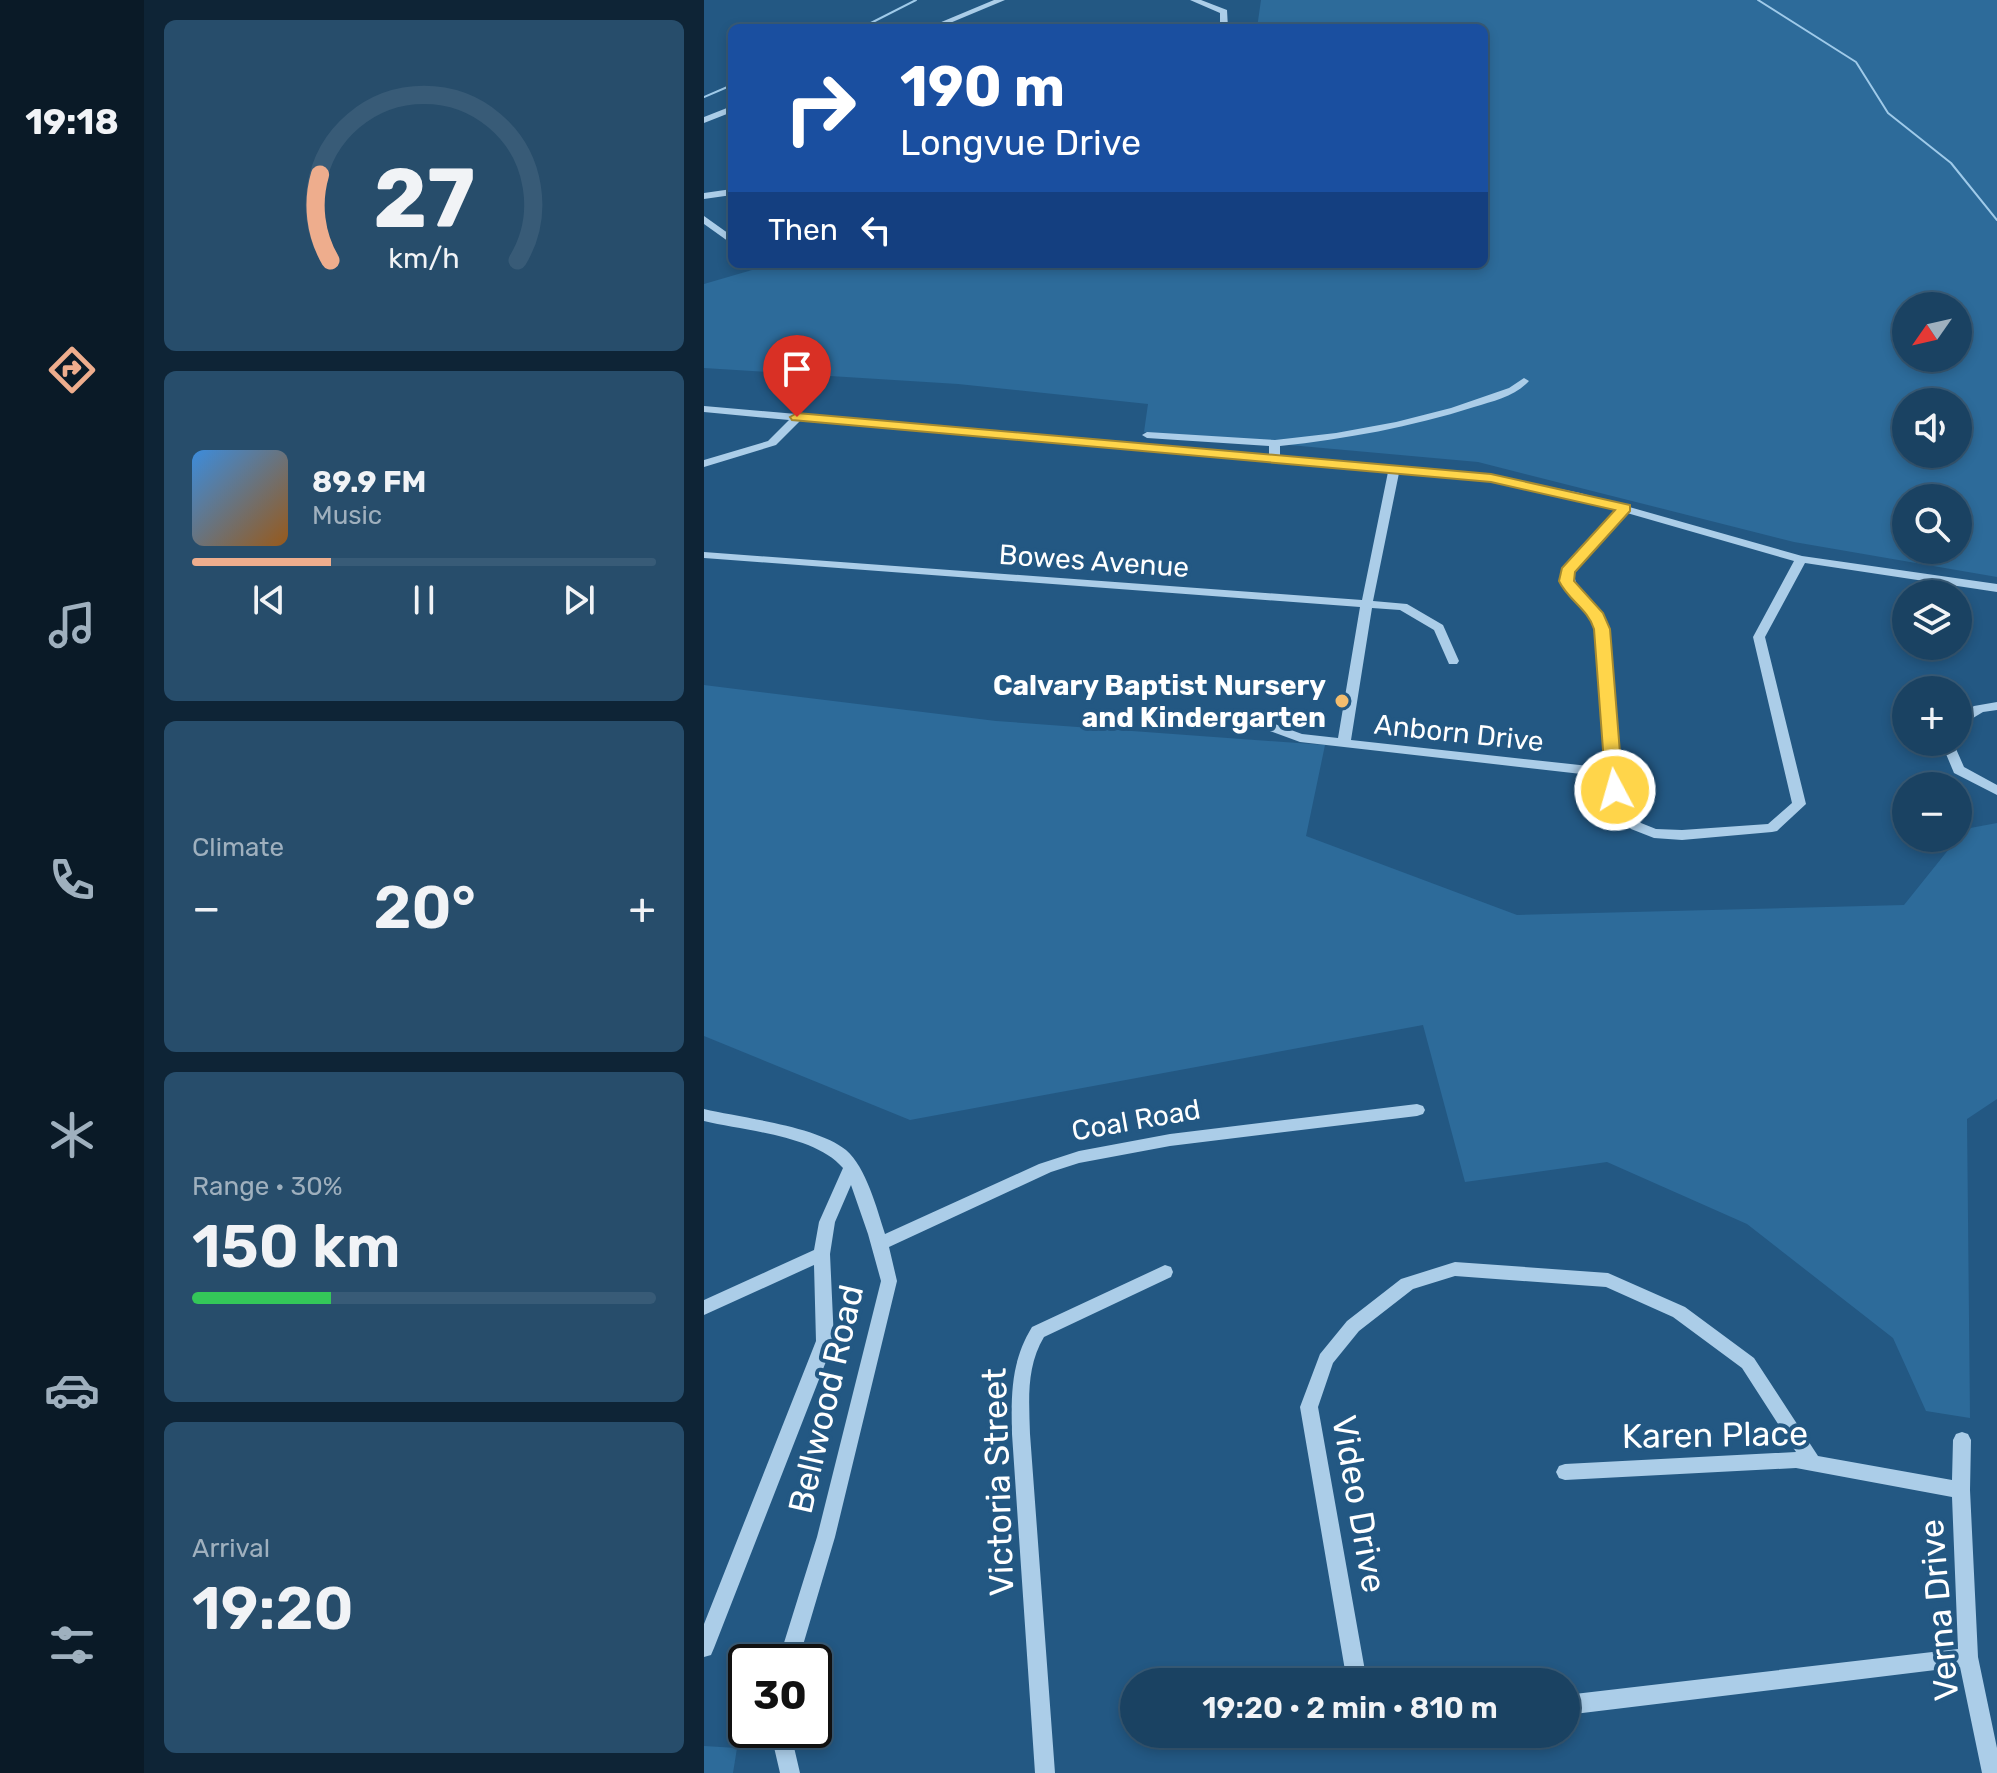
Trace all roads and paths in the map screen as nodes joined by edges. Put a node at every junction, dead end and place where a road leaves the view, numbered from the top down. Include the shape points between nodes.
1 (1001, 0) edge
2 (1194, 0) edge
3 (941, 24) edge
4 (1224, 24) edge
5 (728, 111) edge
6 (704, 120) edge
7 (728, 193) edge
8 (705, 198) edge
9 (704, 219) edge
10 (728, 238) edge
11 (1524, 381) dead end
12 (704, 409) edge
13 (797, 417) junction
14 (1147, 435) dead end
15 (1275, 443) junction
16 (1274, 460) junction
17 (704, 464) edge
18 (1394, 470) junction
19 (1625, 508) junction
20 (704, 555) edge
21 (1801, 559) junction
22 (1997, 588) edge
23 (1367, 603) junction
24 (1453, 661) dead end
25 (1997, 706) edge
26 (1161, 713) dead end
27 (1972, 714) edge
28 (1344, 744) junction
29 (1950, 756) edge
30 (1612, 773) junction
31 (1997, 791) edge
32 (1417, 1110) dead end
33 (704, 1115) edge
34 (851, 1168) junction
35 (881, 1243) junction
36 (822, 1254) junction
37 (1165, 1272) dead end
38 (704, 1308) edge
39 (1962, 1440) dead end
40 (1812, 1462) junction
41 (1565, 1472) dead end
42 (1961, 1490) junction
43 (793, 1644) edge
44 (704, 1648) edge
45 (1968, 1657) junction
46 (1355, 1668) edge
47 (1580, 1703) edge
48 (784, 1748) edge
49 (790, 1773) edge
50 (1045, 1773) edge
51 (1992, 1773) edge

1 - 3 street
2 - 4 street via 1224,12
5 - 6 street
7 - 8 street
9 - 10 street
11 - 15 street via 1513,390 1432,417 1342,437
12 - 13 street
13 - 16 street
13 - 17 street via 772,443
14 - 15 street
15 - 16 street
16 - 18 street
18 - 19 street via 1491,478
18 - 23 street
19 - 21 street
19 - 30 street via 1568,571 1566,581 1598,616 1602,629
20 - 23 street, Bowes Avenue
21 - 22 street
21 - 30 street via 1759,637 1799,804 1772,828 1654,833 1636,826 1617,807
23 - 24 street, Bowes Avenue via 1403,607 1425,617 1439,628
23 - 28 street
25 - 27 street
26 - 28 street, Anborn Drive via 1261,723 1300,738
28 - 30 street, Anborn Drive
29 - 31 street via 1959,770
32 - 35 street, Coal Road via 1170,1140 1079,1157
33 - 34 street via 796,1136 841,1155
34 - 35 street, Bellwood Road
34 - 36 street via 827,1222
35 - 43 street, Bellwood Road via 889,1281 826,1537
36 - 38 street
36 - 44 street via 825,1341
37 - 50 street, Victoria Street via 1038,1332 1025,1350 1021,1434
39 - 42 street, Verna Drive
40 - 41 street, Karen Place
40 - 42 street, Karen Place
40 - 46 street, Video Drive via 1748,1363 1679,1312 1608,1280 1455,1269 1407,1284 1353,1326 1326,1359 1309,1407
42 - 45 street, Verna Drive
45 - 47 street
45 - 51 street, Verna Drive
48 - 49 street

